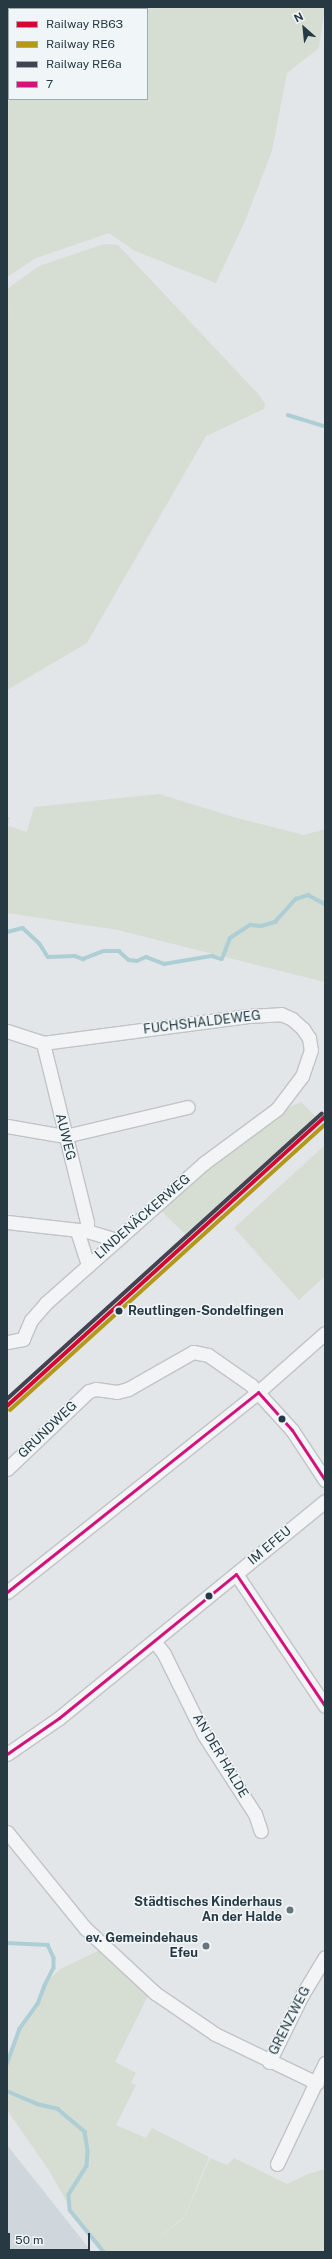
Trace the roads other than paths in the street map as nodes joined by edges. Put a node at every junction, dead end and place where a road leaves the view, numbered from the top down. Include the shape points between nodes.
1 (7, 1031) edge
2 (43, 1043) junction
3 (188, 1107) dead end
4 (277, 1109) joint
5 (7, 1126) edge
6 (65, 1136) junction
7 (7, 1222) edge
8 (82, 1231) junction
9 (116, 1240) junction
10 (88, 1265) junction
11 (325, 1333) edge
12 (7, 1342) edge
13 (258, 1392) junction
14 (7, 1469) edge
15 (325, 1480) edge
16 (325, 1500) edge
17 (236, 1574) junction
18 (7, 1592) edge
19 (154, 1641) junction
20 (325, 1706) edge
21 (7, 1754) edge
22 (261, 1831) dead end
23 (7, 1832) edge
24 (325, 1957) edge
25 (269, 2062) junction
26 (325, 2063) edge
27 (317, 2083) junction
28 (277, 2164) dead end

1 - 2 street, FUCHSHALDEWEG
2 - 4 street, FUCHSHALDEWEG via 248,1016 281,1014 292,1019 302,1029 309,1038 311,1050 302,1076
2 - 6 street, AUWEG
3 - 6 street
4 - 9 street, LINDENÄCKERWEG via 204,1163
5 - 6 street
6 - 8 street, AUWEG via 87,1222
7 - 8 street
8 - 9 street
8 - 10 street, AUWEG
9 - 10 street, LINDENÄCKERWEG
10 - 12 street, LINDENÄCKERWEG via 31,1320 23,1339
11 - 13 street
13 - 14 street, GRUNDWEG via 224,1364 208,1355 193,1352 128,1389 117,1392 96,1389 89,1391
13 - 15 street via 292,1430
13 - 18 street
16 - 17 street, IM EFEU
17 - 19 street, IM EFEU
17 - 20 street
19 - 21 street, IM EFEU via 59,1718
19 - 22 street, AN DER HALDE via 164,1654 204,1735 255,1814
23 - 25 street via 85,1928 155,1993 215,2034
24 - 25 street, GRENZWEG via 302,1995
25 - 27 street, GRENZWEG
26 - 27 street
27 - 28 street

